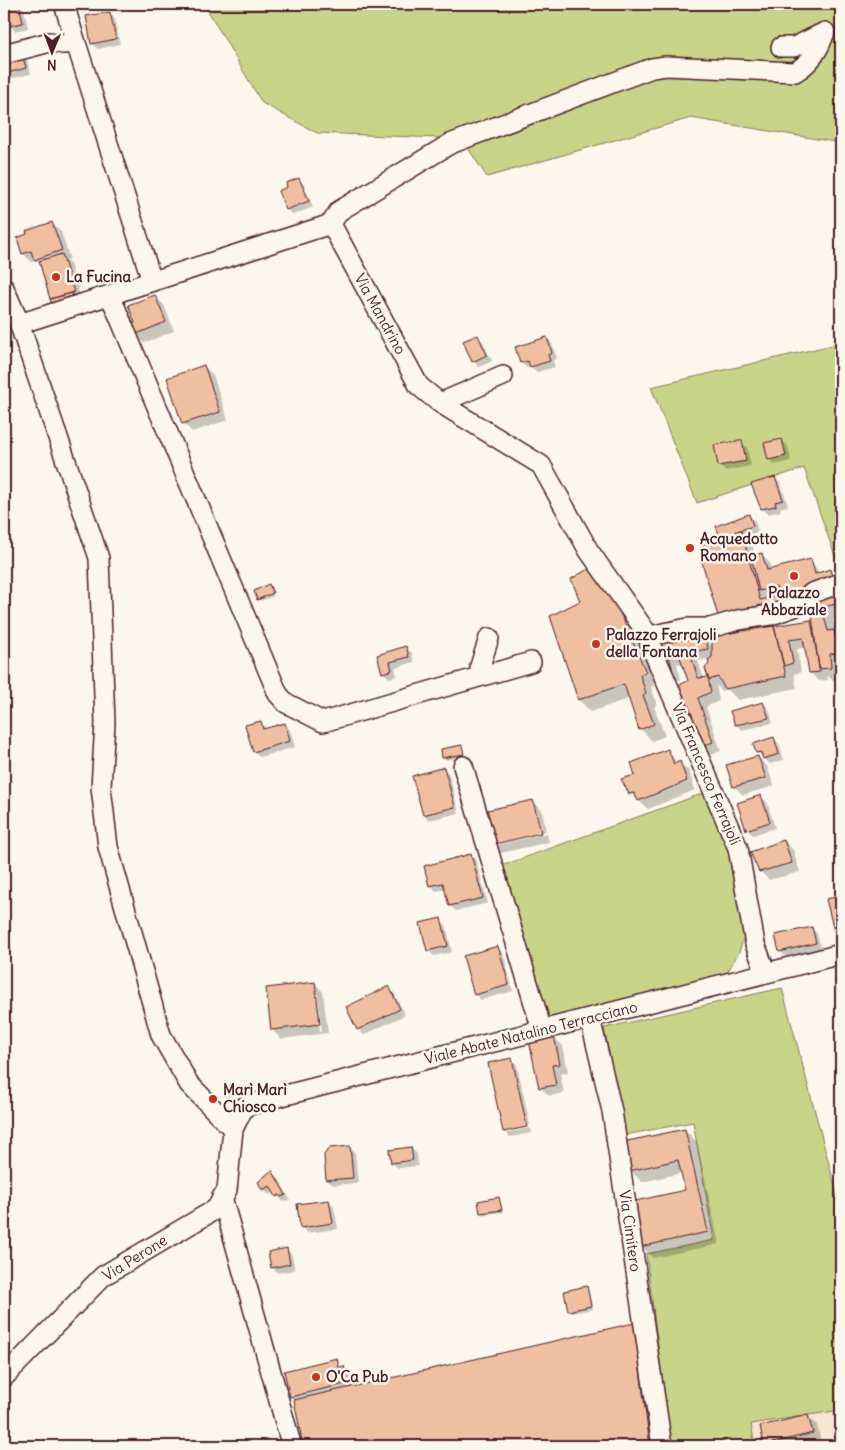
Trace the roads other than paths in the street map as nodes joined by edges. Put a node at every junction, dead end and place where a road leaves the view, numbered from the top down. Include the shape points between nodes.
1 (64, 4) edge
2 (76, 44) junction
3 (781, 47) dead end
4 (4, 54) edge
5 (331, 224) junction
6 (152, 281) junction
7 (4, 288) edge
8 (110, 295) junction
9 (11, 320) edge
10 (503, 376) dead end
11 (440, 402) junction
12 (841, 583) edge
13 (649, 636) junction
14 (489, 638) dead end
15 (531, 662) dead end
16 (481, 676) junction
17 (463, 766) dead end
18 (841, 954) edge
19 (766, 974) junction
20 (590, 1018) junction
21 (542, 1030) junction
22 (233, 1129) junction
23 (222, 1198) junction
24 (4, 1377) edge
25 (290, 1440) dead end
26 (662, 1446) edge

1 - 2 street
2 - 4 street via 50,42
2 - 6 street
3 - 5 street via 794,47 826,32 810,61 795,72 652,68 450,144 339,211
5 - 6 street
5 - 11 street, Via Mandrino via 419,386
6 - 8 street
7 - 9 street
8 - 9 street
8 - 16 street via 278,694 286,703 324,722
9 - 22 street via 98,558 105,722 101,787 108,847 161,1035 189,1084
10 - 11 street
11 - 13 street, Via Mandrino via 540,465 589,551
12 - 13 street via 812,593 794,607 771,615
13 - 19 street, Via Francesco Ferrajoli via 738,848 755,944
14 - 16 street via 480,666
15 - 16 street
17 - 21 street
18 - 19 street, Viale Abate Natalino Terracciano
19 - 20 street, Viale Abate Natalino Terracciano
20 - 21 street, Viale Abate Natalino Terracciano
20 - 26 street, Via Cimitero via 612,1111
21 - 22 street, Viale Abate Natalino Terracciano via 244,1107
22 - 23 street, Via Perone via 227,1190
23 - 24 street, Via Perone via 216,1209 103,1276
23 - 25 street

